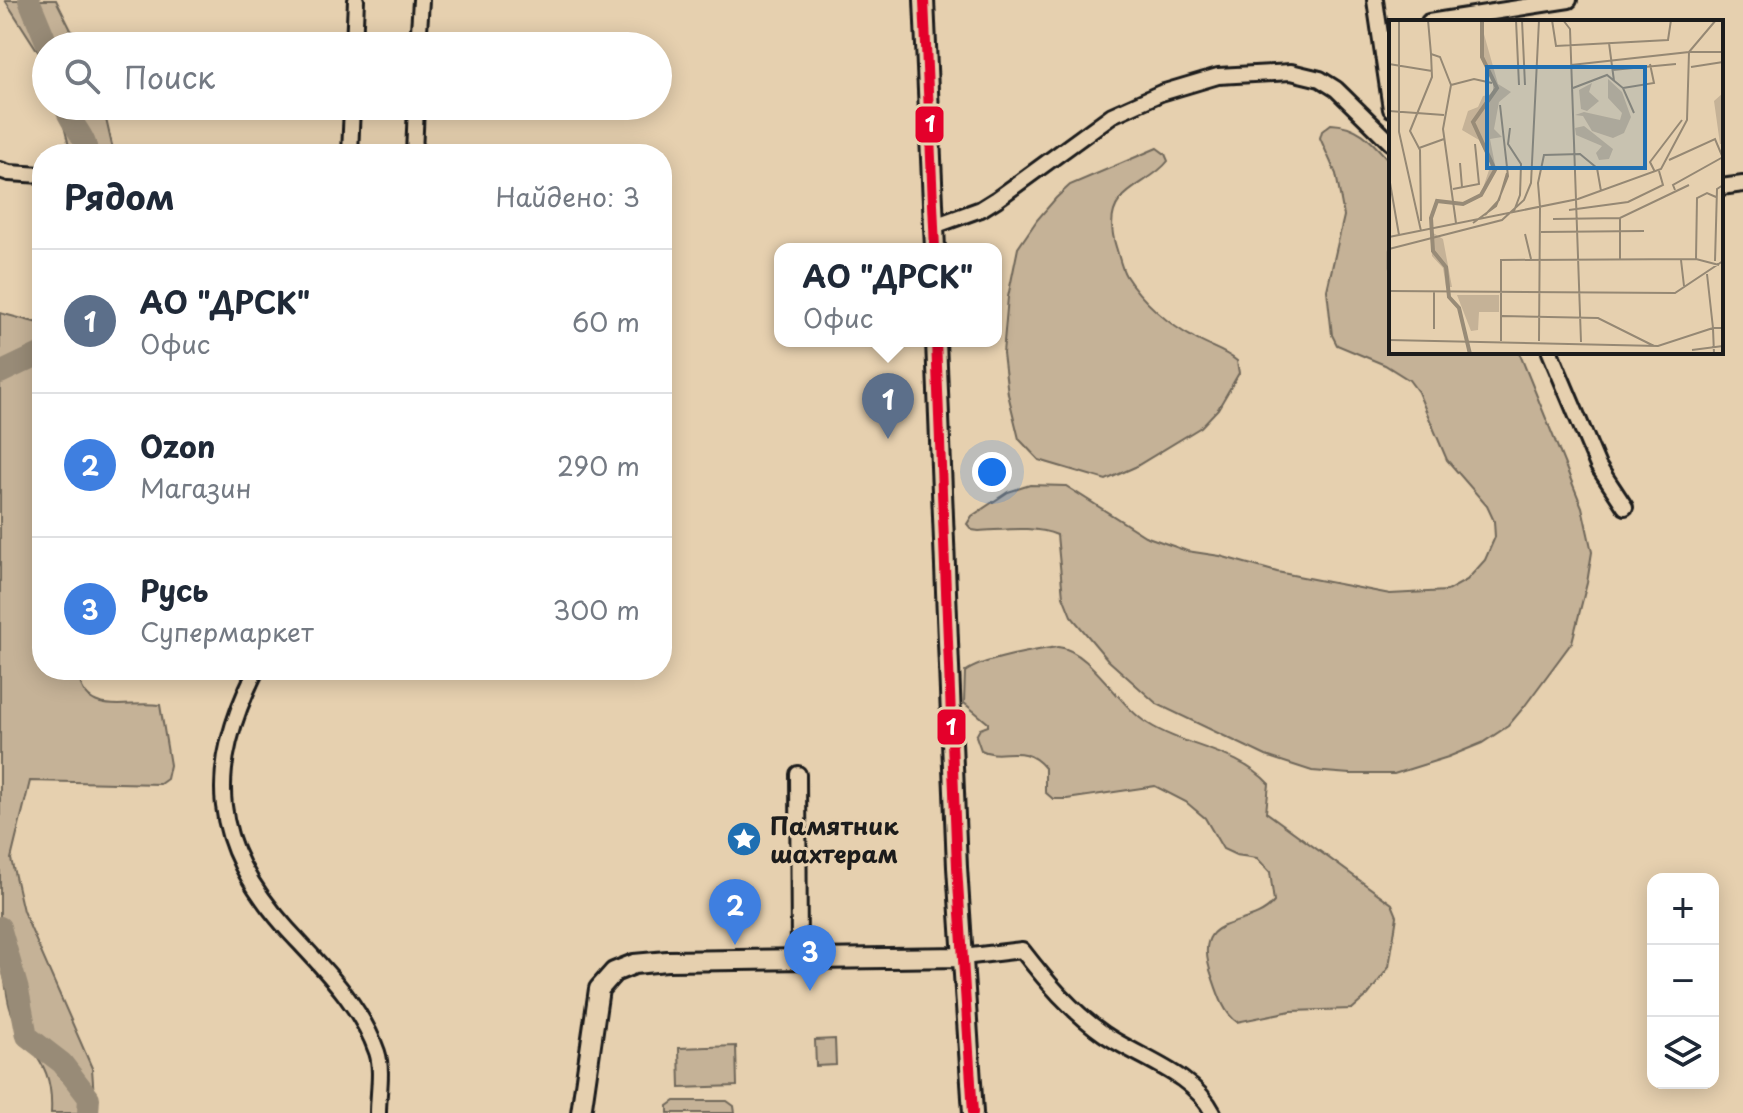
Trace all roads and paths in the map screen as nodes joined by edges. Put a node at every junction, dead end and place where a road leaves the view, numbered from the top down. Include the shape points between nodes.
1 (356, 0) edge
2 (421, 0) edge
3 (924, 0) edge
4 (1375, 0) edge
5 (1569, 0) edge
6 (1442, 20) edge
7 (1386, 29) edge
8 (355, 32) edge
9 (419, 32) edge
10 (1389, 77) edge
11 (351, 120) edge
12 (415, 120) edge
13 (1389, 141) edge
14 (350, 144) edge
15 (414, 144) edge
16 (0, 170) edge
17 (32, 174) edge
18 (1743, 184) edge
19 (1723, 187) edge
20 (934, 226) junction
21 (935, 243) edge
22 (936, 347) edge
23 (1551, 354) edge
24 (1625, 507) dead end
25 (251, 680) edge
26 (798, 774) dead end
27 (799, 957) junction
28 (963, 957) junction
29 (378, 1113) edge
30 (581, 1113) edge
31 (973, 1113) edge
32 (1213, 1113) edge

1 - 8 street
2 - 9 street
3 - 20 main road
4 - 7 street
5 - 6 street
7 - 10 street
11 - 14 street
12 - 15 street
13 - 20 street via 1320,79 1270,71 1218,76 1122,109 981,209
16 - 17 street
18 - 19 street
20 - 21 main road
22 - 28 main road
23 - 24 street via 1598,466
25 - 29 street via 236,710 222,777 234,849 285,926 352,1004 377,1052
26 - 27 street
27 - 28 main road
27 - 30 main road via 667,961 614,972 599,989
28 - 31 main road
28 - 32 street via 1022,950 1062,999 1104,1033 1186,1083

